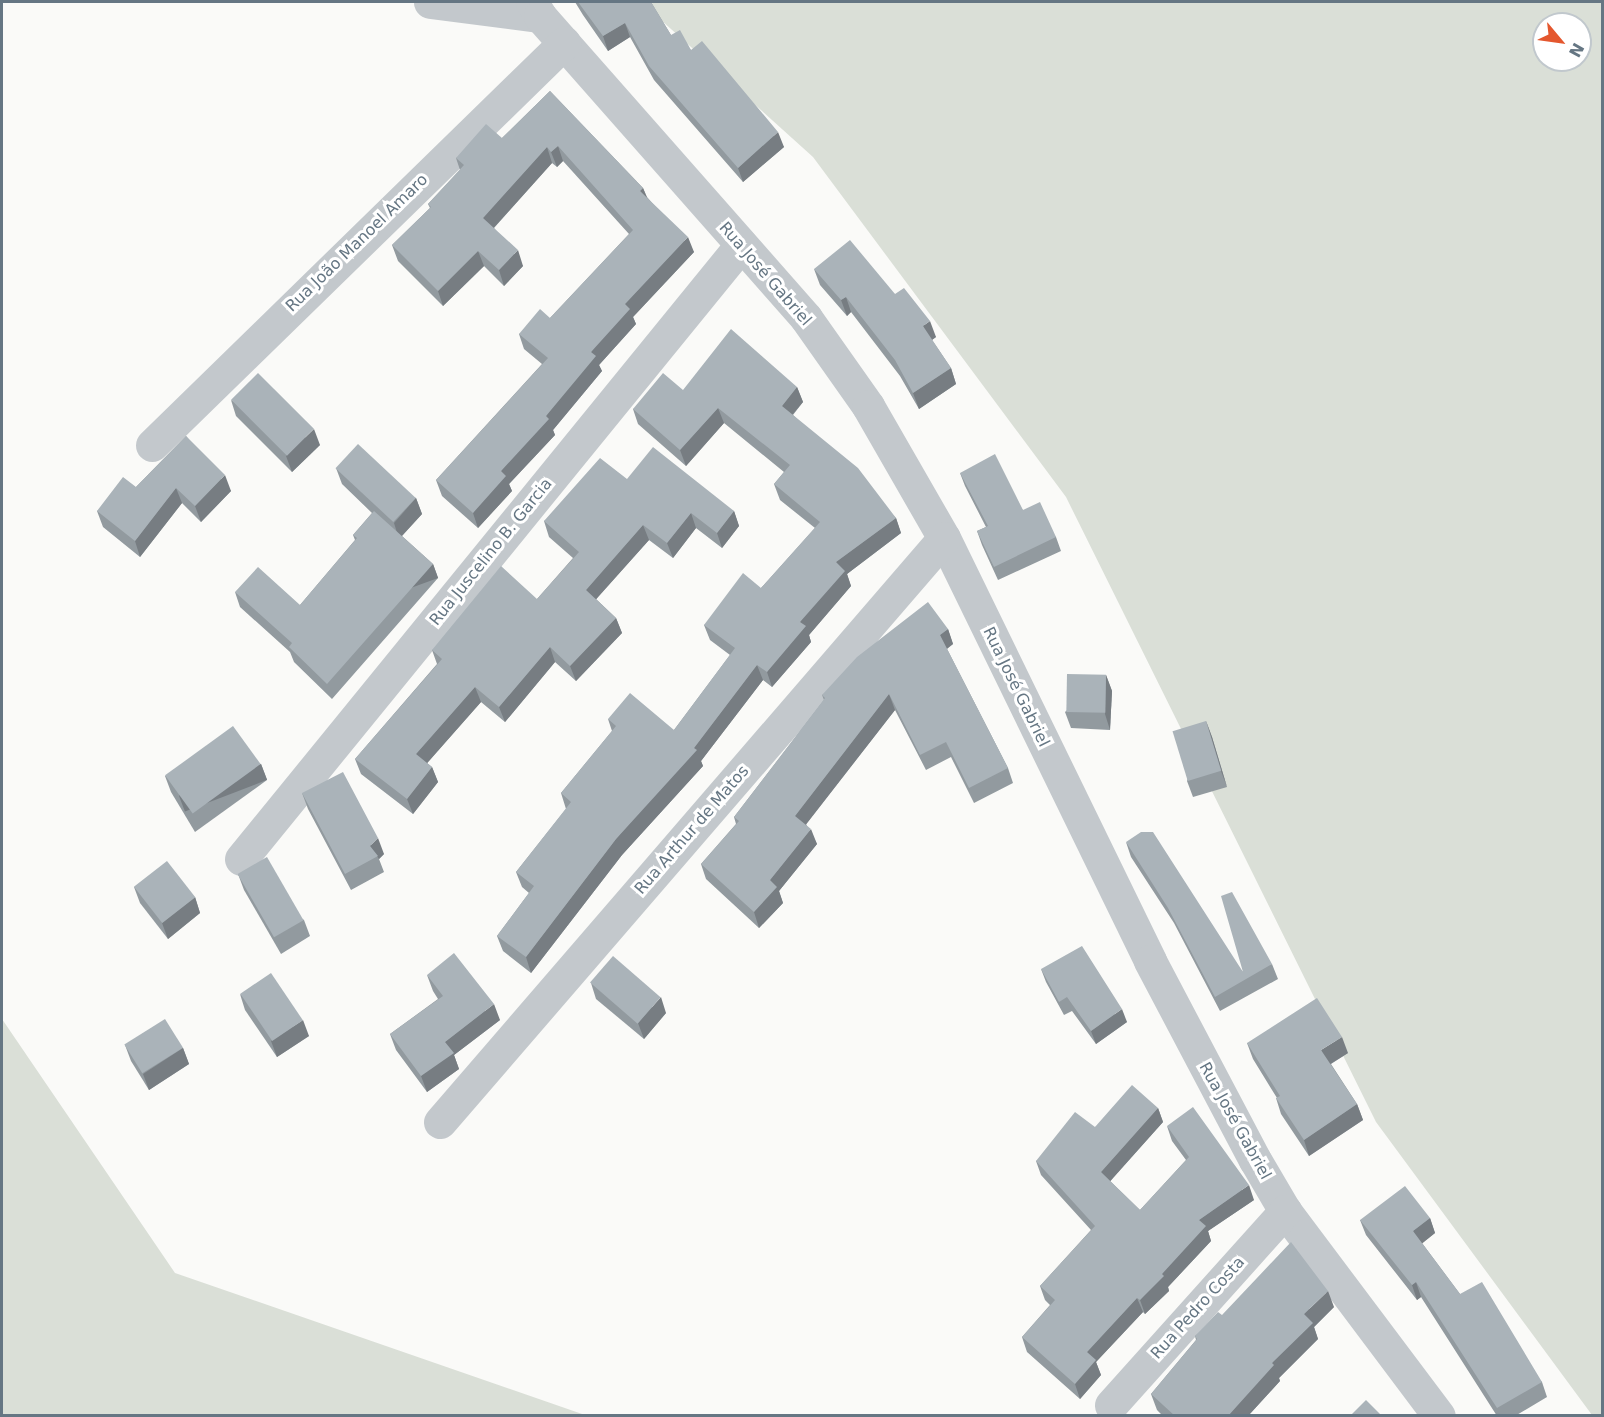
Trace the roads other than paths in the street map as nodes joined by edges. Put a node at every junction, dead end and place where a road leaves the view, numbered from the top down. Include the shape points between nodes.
1 (430, 2) edge
2 (536, 9) edge
3 (564, 43) junction
4 (741, 245) junction
5 (152, 445) dead end
6 (944, 538) junction
7 (242, 859) dead end
8 (440, 1122) dead end
9 (1285, 1210) junction
10 (1111, 1404) dead end
11 (1439, 1416) edge

1 - 2 street
2 - 3 street, Rua José Gabriel
3 - 4 street, Rua José Gabriel
3 - 5 street, Rua João Manoel Amaro
4 - 6 street, Rua José Gabriel via 806,318 868,406
4 - 7 street, Rua Juscelino B. Garcia
6 - 8 street, Rua Arthur de Matos
6 - 9 street, Rua José Gabriel via 1150,961 1212,1083
9 - 10 street, Rua Pedro Costa
9 - 11 street, Rua José Gabriel

